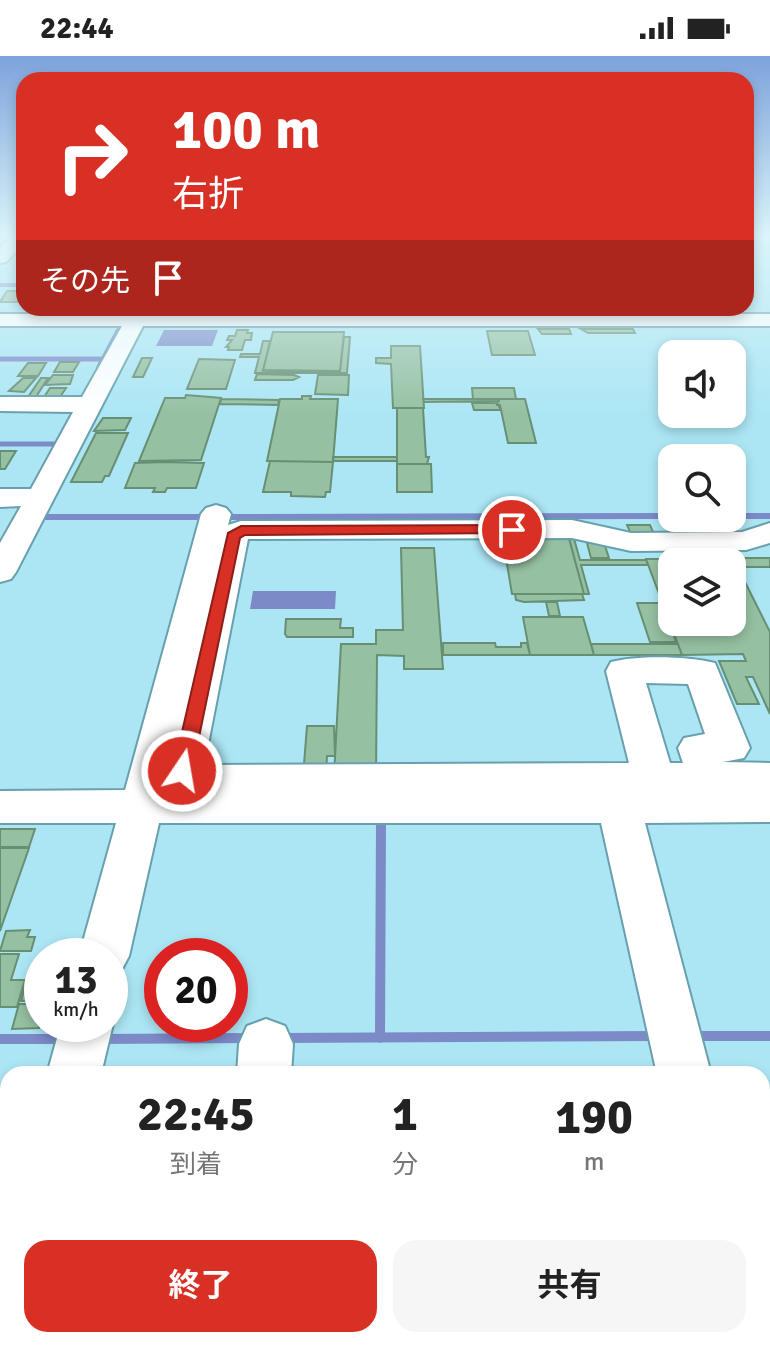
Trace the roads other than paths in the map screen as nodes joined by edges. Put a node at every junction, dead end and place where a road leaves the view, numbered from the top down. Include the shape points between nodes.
1 (24, 316) edge
2 (138, 316) edge
3 (744, 316) edge
4 (0, 320) edge
5 (770, 320) edge
6 (0, 404) edge
7 (90, 405) junction
8 (40, 497) junction
9 (0, 498) edge
10 (216, 514) dead end
11 (770, 532) edge
12 (0, 572) edge
13 (770, 778) edge
14 (675, 789) junction
15 (770, 806) edge
16 (0, 807) edge
17 (142, 807) junction
18 (109, 938) edge
19 (82, 1042) edge
20 (76, 1066) edge
21 (684, 1066) edge

1 - 4 street
2 - 7 street
3 - 5 street
6 - 7 street
7 - 8 street
8 - 9 street
8 - 12 street
10 - 17 street
11 - 14 street via 746,541 631,542 572,529 241,530 233,536 182,771 195,780
13 - 14 street
14 - 15 street
14 - 17 street
14 - 21 street
16 - 17 street
17 - 18 street
19 - 20 street

